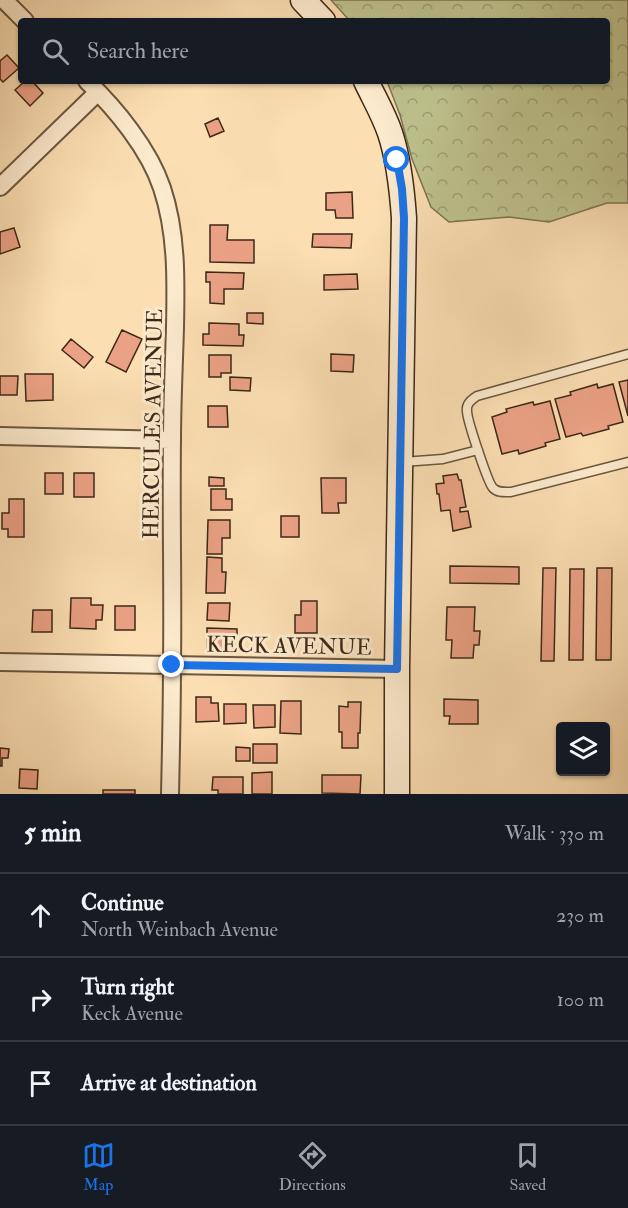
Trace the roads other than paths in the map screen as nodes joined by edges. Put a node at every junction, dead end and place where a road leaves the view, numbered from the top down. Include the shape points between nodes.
1 (4, 0) edge
2 (303, 0) edge
3 (22, 18) edge
4 (320, 18) edge
5 (367, 84) edge
6 (93, 86) edge
7 (0, 187) edge
8 (628, 354) edge
9 (0, 436) edge
10 (171, 440) junction
11 (478, 450) junction
12 (400, 462) junction
13 (628, 462) edge
14 (0, 662) edge
15 (172, 665) junction
16 (397, 669) junction
17 (170, 794) edge
18 (397, 794) edge

1 - 3 street
2 - 4 main road
5 - 12 main road via 390,132 402,189
6 - 7 street
6 - 10 street, HERCULES AVENUE via 148,159 162,186 169,215 176,286
8 - 11 lane via 477,396 466,409
9 - 10 street
10 - 15 street, HERCULES AVENUE
11 - 12 lane via 443,459
11 - 13 lane via 491,487 500,492
12 - 16 main road
14 - 15 street, KECK AVENUE
15 - 16 street, KECK AVENUE
15 - 17 street, HERCULES AVENUE
16 - 18 main road

